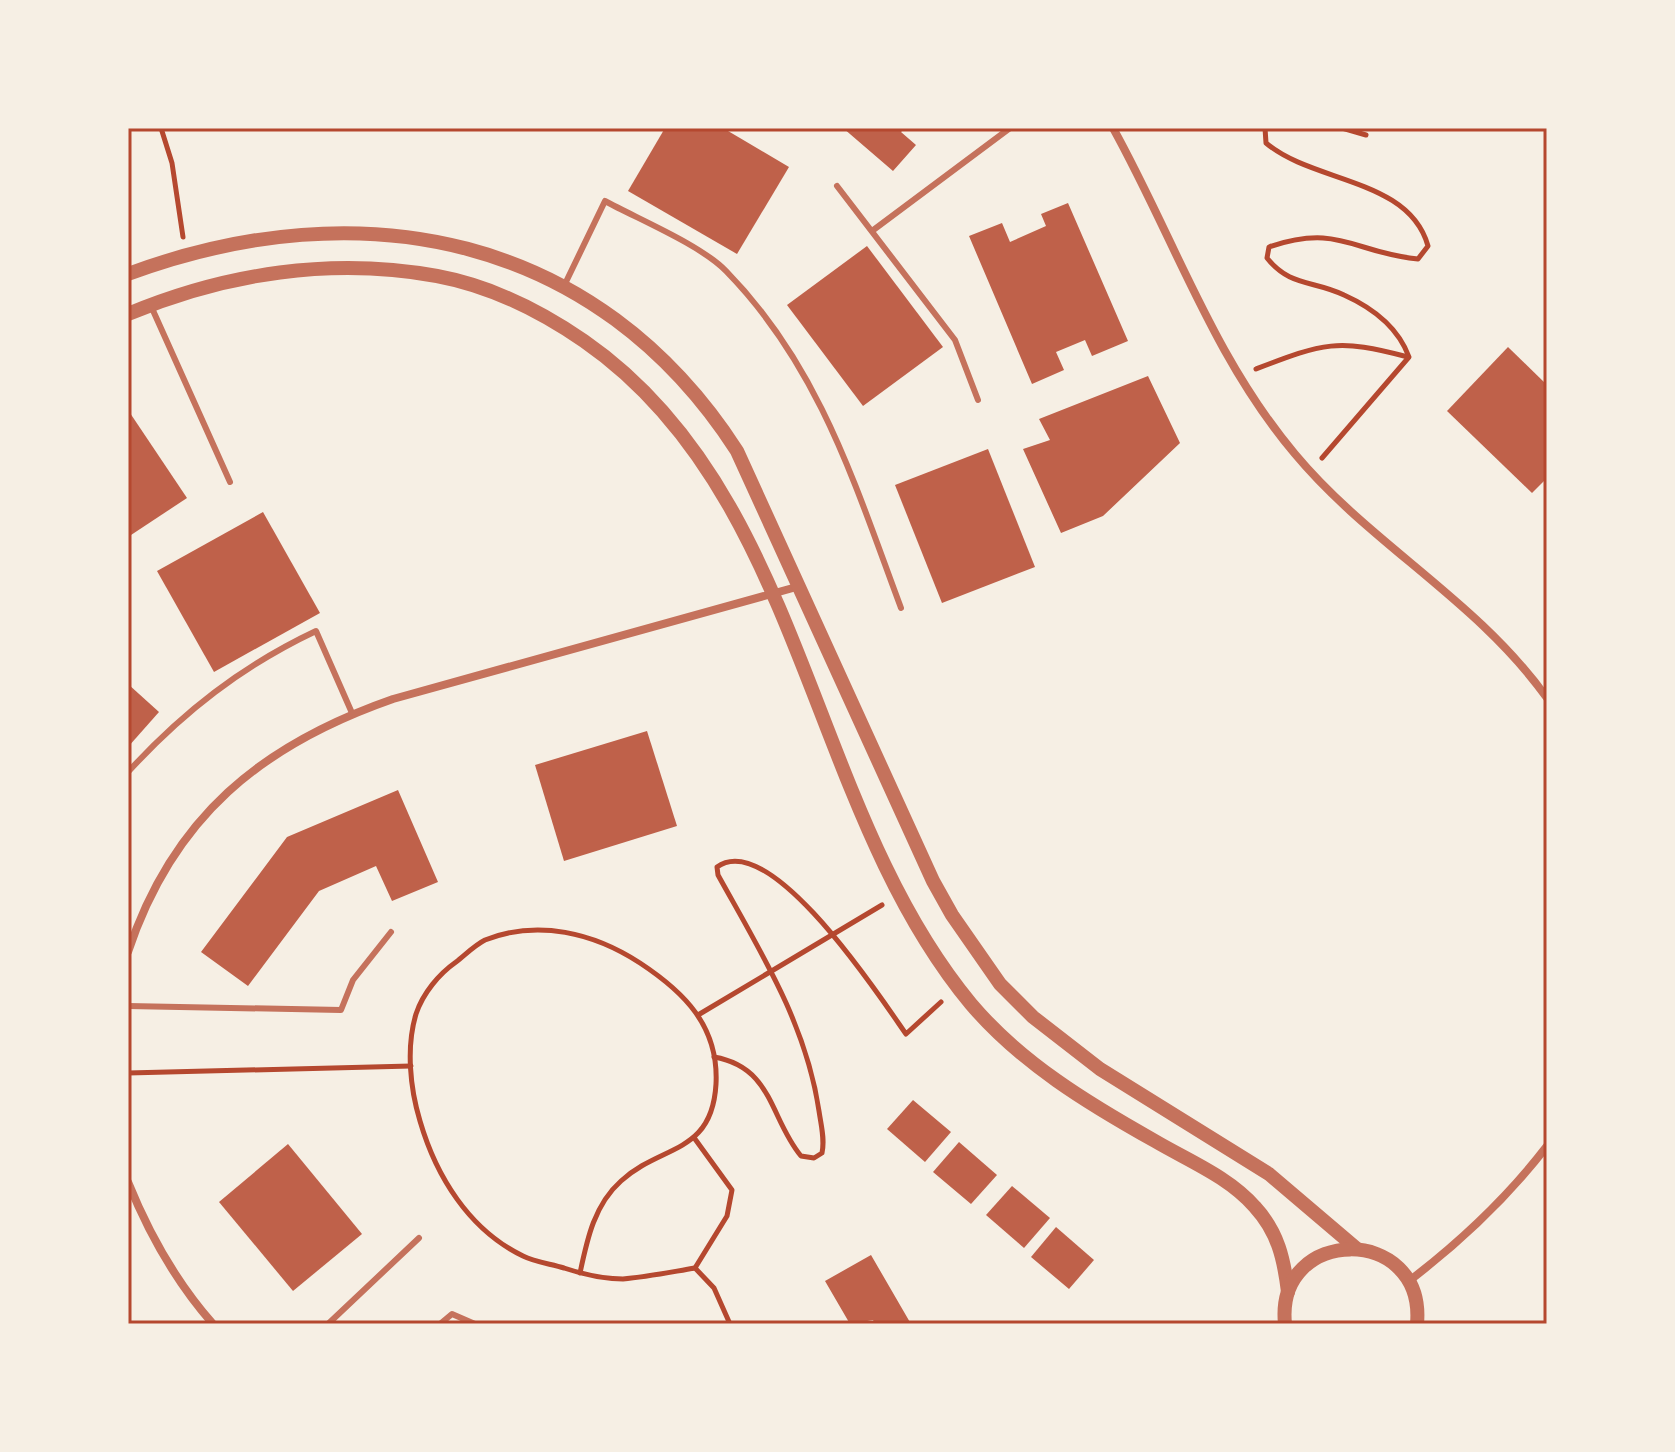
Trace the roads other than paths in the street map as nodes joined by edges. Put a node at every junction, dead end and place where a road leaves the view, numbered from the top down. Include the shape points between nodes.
1 (1010, 128) edge
2 (1113, 128) edge
3 (837, 186) dead end
4 (872, 231) junction
5 (128, 274) edge
6 (564, 286) junction
7 (150, 304) junction
8 (128, 314) edge
9 (978, 400) dead end
10 (230, 482) dead end
11 (800, 586) junction
12 (771, 594) junction
13 (901, 608) dead end
14 (1547, 698) edge
15 (352, 713) junction
16 (128, 772) edge
17 (391, 932) dead end
18 (128, 952) edge
19 (128, 1006) edge
20 (1547, 1146) edge
21 (128, 1182) edge
22 (419, 1238) dead end
23 (1356, 1248) junction
24 (1409, 1281) junction
25 (1288, 1292) junction
26 (213, 1324) edge
27 (328, 1324) edge
28 (440, 1324) edge
29 (475, 1324) edge
30 (1285, 1324) edge
31 (1417, 1324) edge

1 - 4 lane
2 - 14 street via 1237,376 1311,471 1479,621
3 - 4 lane
4 - 9 lane via 955,340
5 - 6 street via 267,236 367,233 465,248
6 - 11 street via 650,345 713,414 743,464
6 - 13 lane via 605,201 724,269 816,393
7 - 8 street
7 - 10 lane
7 - 12 street via 228,279 352,267 407,271 506,296 607,357 680,430 712,473
11 - 12 street
11 - 23 street via 933,881 1000,984 1070,1047 1269,1174
12 - 15 street
12 - 25 street via 901,894 939,962 1006,1040 1053,1078 1228,1183 1254,1206 1284,1253
15 - 16 lane via 316,631 270,653 216,689
15 - 18 street via 291,742 208,813 170,858 144,905
17 - 19 lane via 353,980 341,1010
20 - 24 street via 1482,1219
21 - 26 street via 169,1265
22 - 27 lane
23 - 24 street via 1389,1260
23 - 25 street via 1311,1261
24 - 31 street
25 - 30 street
28 - 29 lane via 452,1314

